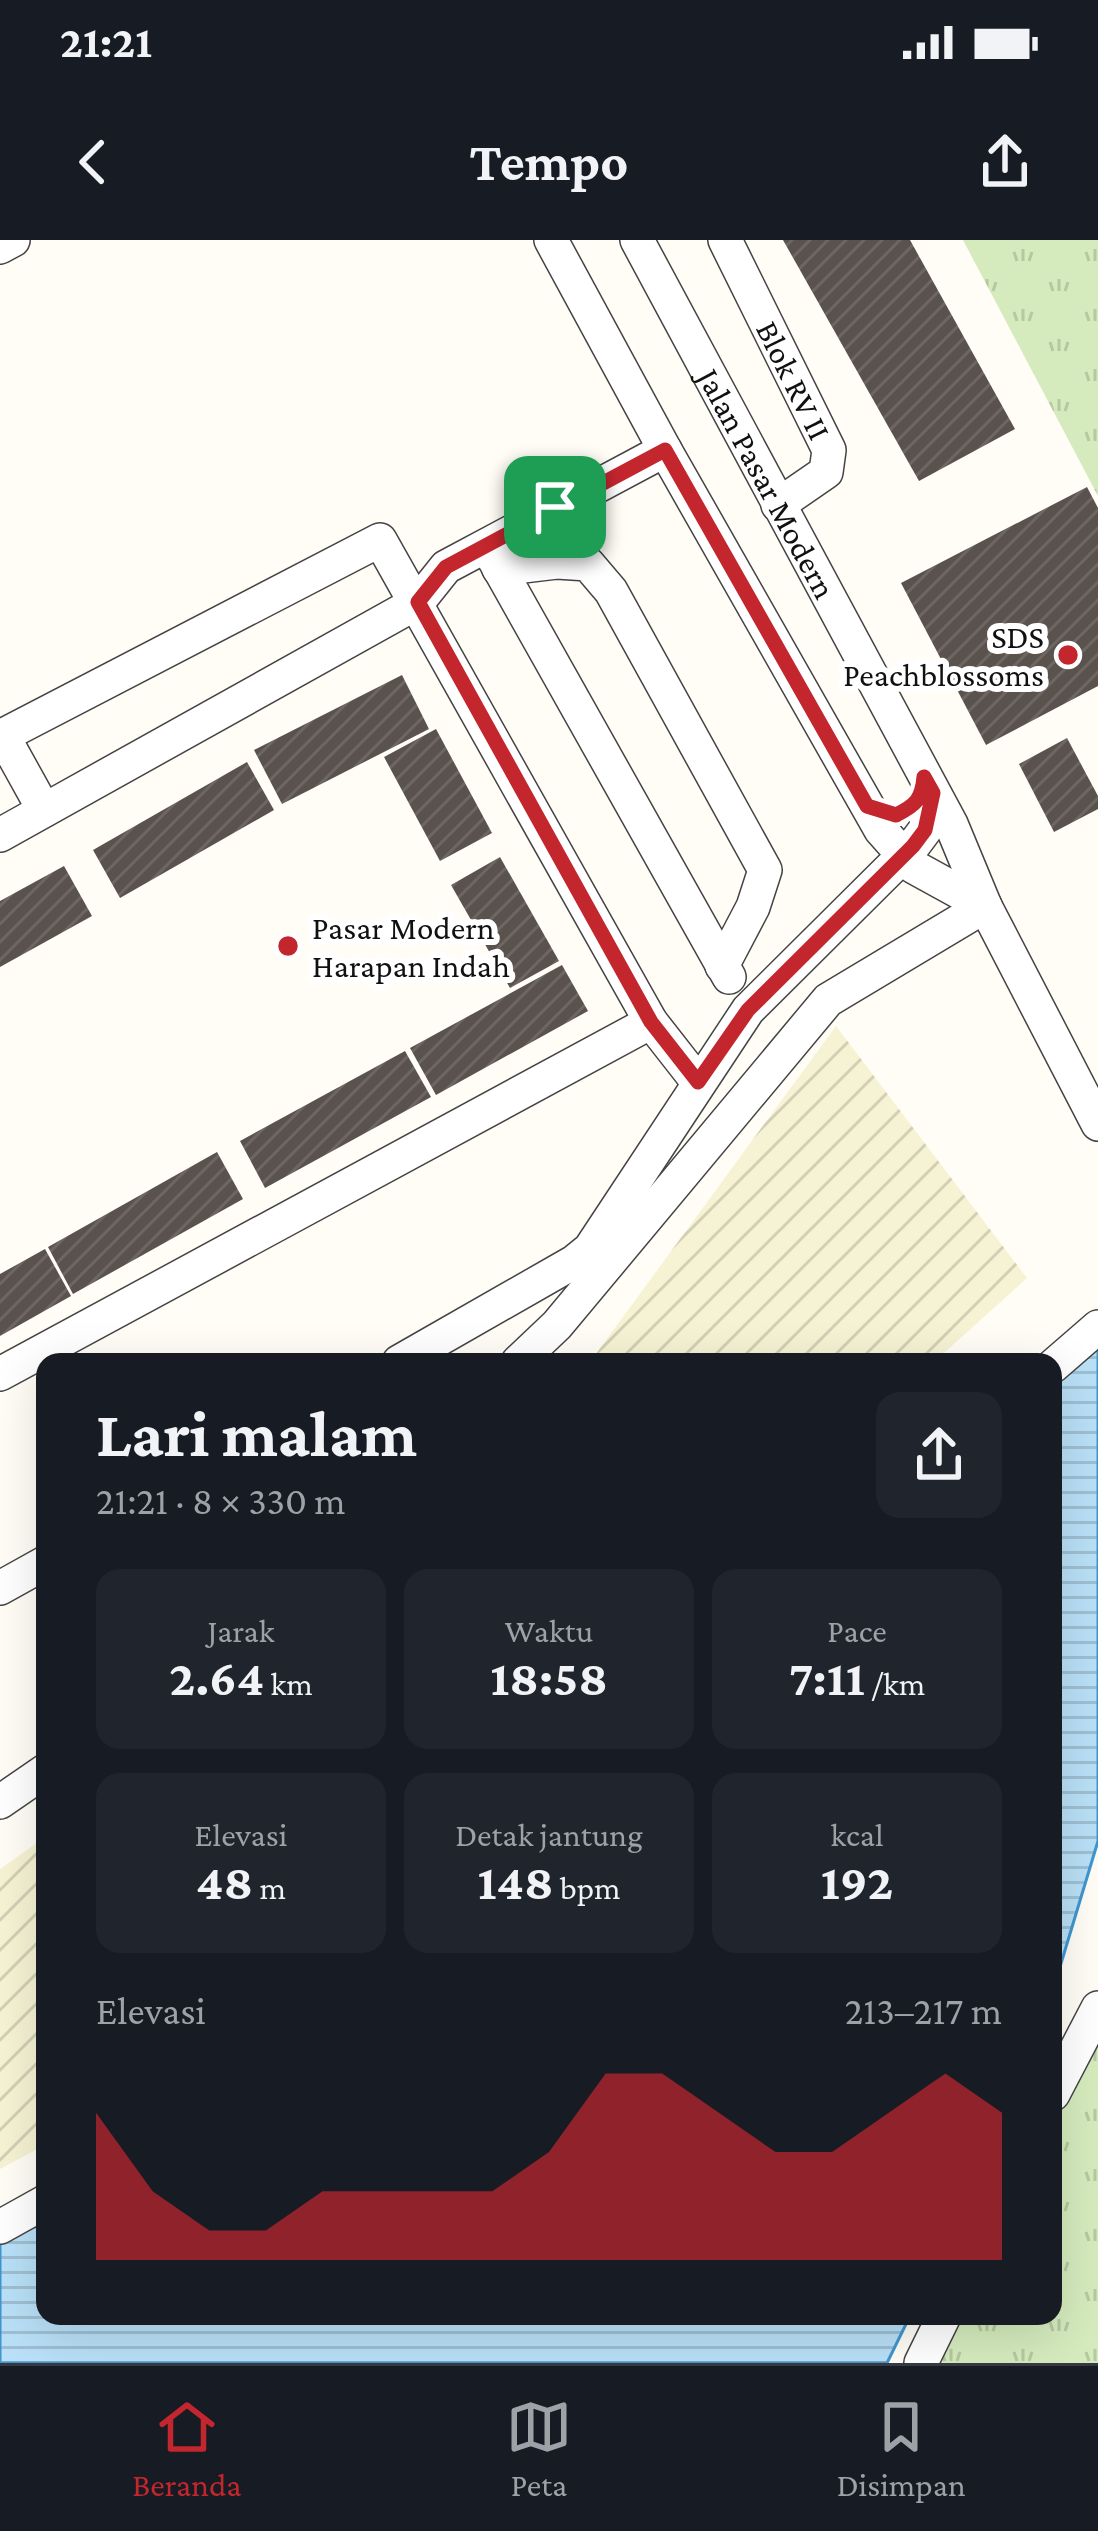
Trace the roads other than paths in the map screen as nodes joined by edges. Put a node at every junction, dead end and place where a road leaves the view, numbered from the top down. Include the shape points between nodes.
1 (13, 240) edge
2 (551, 240) edge
3 (637, 240) edge
4 (725, 240) edge
5 (0, 247) edge
6 (665, 450) junction
7 (778, 505) junction
8 (492, 557) junction
9 (418, 602) junction
10 (1, 737) edge
11 (928, 785) junction
12 (867, 806) junction
13 (44, 810) junction
14 (0, 835) edge
15 (901, 856) junction
16 (985, 906) junction
17 (722, 965) junction
18 (748, 1010) junction
19 (651, 1022) junction
20 (698, 1082) junction
21 (1098, 1124) edge
22 (1098, 1327) edge
23 (39, 1353) edge
24 (414, 1353) edge
25 (527, 1353) edge
26 (36, 1355) edge
27 (1062, 1358) edge
28 (0, 1374) edge
29 (36, 1568) edge
30 (0, 1588) edge
31 (36, 1777) edge
32 (0, 1802) edge
33 (1098, 2008) edge
34 (1062, 2077) edge
35 (36, 2207) edge
36 (0, 2227) edge
37 (940, 2325) edge
38 (921, 2363) edge

1 - 5 street
2 - 6 street, Jalan Pasar Modern
3 - 7 street, Jalan Pasar Modern
4 - 7 street, Blok RV II via 829,450 826,472
6 - 8 street
6 - 12 street, Jalan Pasar Modern
7 - 11 street, Jalan Pasar Modern
8 - 9 street via 446,567
8 - 17 street
8 - 17 street via 588,564 633,632 765,870
9 - 10 street via 380,540
9 - 13 street
9 - 19 street
10 - 13 street
11 - 12 street via 915,806 896,815
11 - 15 street via 925,830
11 - 16 street, Jalan Pasar Modern
12 - 15 street, Jalan Pasar Modern
13 - 14 street
15 - 16 street, Jalan Pasar Modern
15 - 18 street
16 - 21 street
16 - 25 street via 828,1000
17 - 18 street
18 - 20 street
19 - 20 street
19 - 23 street
20 - 24 street via 590,1249
22 - 27 street
26 - 28 street
29 - 30 street
31 - 32 street
33 - 34 street
35 - 36 street
37 - 38 street

